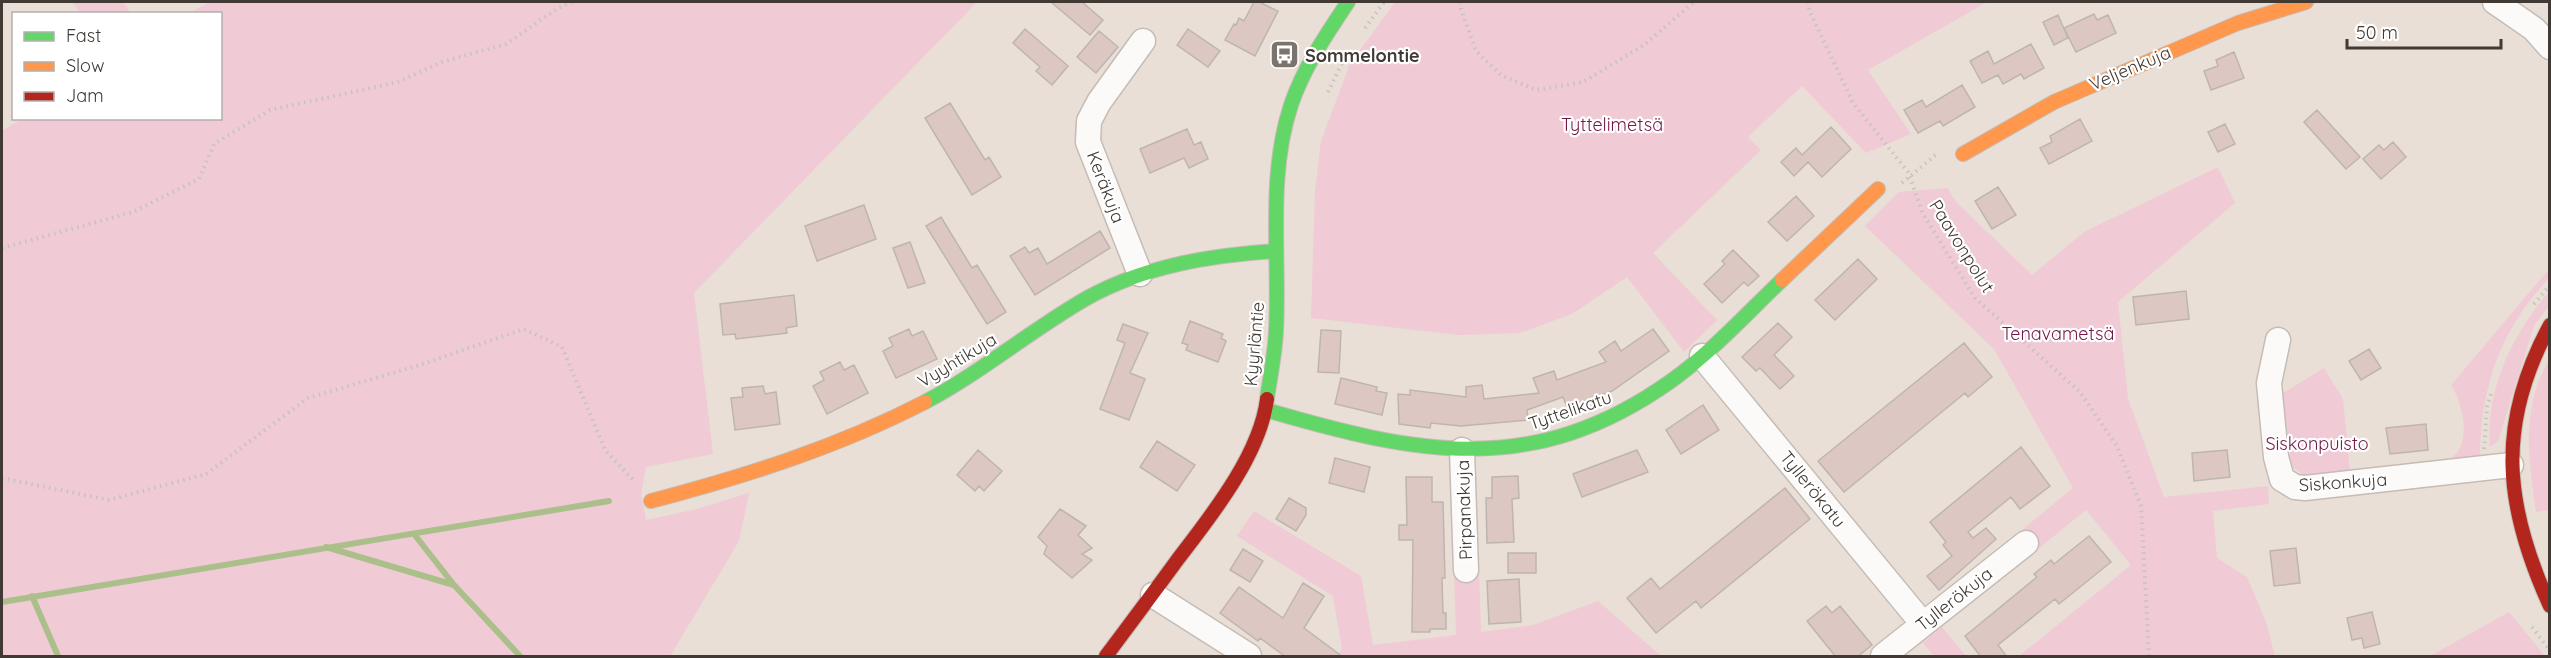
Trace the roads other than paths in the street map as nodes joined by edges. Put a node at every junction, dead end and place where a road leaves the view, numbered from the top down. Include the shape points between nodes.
1 (1348, 2) edge
2 (2306, 2) edge
3 (2495, 2) edge
4 (1143, 41) dead end
5 (2550, 47) edge
6 (1963, 154) dead end
7 (1878, 189) dead end
8 (1276, 251) junction
9 (1140, 274) junction
10 (2550, 325) edge
11 (2278, 340) dead end
12 (1702, 356) junction
13 (1266, 410) junction
14 (1462, 450) junction
15 (2511, 465) junction
16 (651, 501) road end
17 (2026, 543) dead end
18 (1466, 570) dead end
19 (1153, 595) junction
20 (2550, 606) edge
21 (1923, 624) junction
22 (1106, 657) edge
23 (1250, 657) edge
24 (1883, 657) edge

1 - 8 street, Kyyrläntie via 1311,58 1291,106 1279,160
2 - 6 street, Veljenkuja via 2238,23 2064,97
3 - 5 street via 2534,29
4 - 9 street, Keräkuja via 1089,121 1089,142
7 - 12 street, Tyttelikatu
8 - 9 street, Vyyhtikuja via 1203,257
8 - 13 street, Kyyrläntie via 1276,332
9 - 16 street, Vyyhtikuja via 1066,311 940,393 856,435 740,477
10 - 15 street via 2536,346 2520,387
11 - 15 street, Siskonkuja via 2269,383 2276,457 2282,479 2289,484 2305,488
12 - 14 street, Tyttelikatu via 1647,398 1593,425 1517,446
12 - 21 street, Tyllerökatu
13 - 14 street, Tyttelikatu via 1414,446
13 - 19 street, Kyyrläntie via 1224,498
14 - 18 street, Pirpanakuja
15 - 20 street via 2523,542
17 - 21 street, Tyllerökuja
19 - 22 street, Kyyrläntie
19 - 23 street
21 - 24 street, Tyllerökuja

